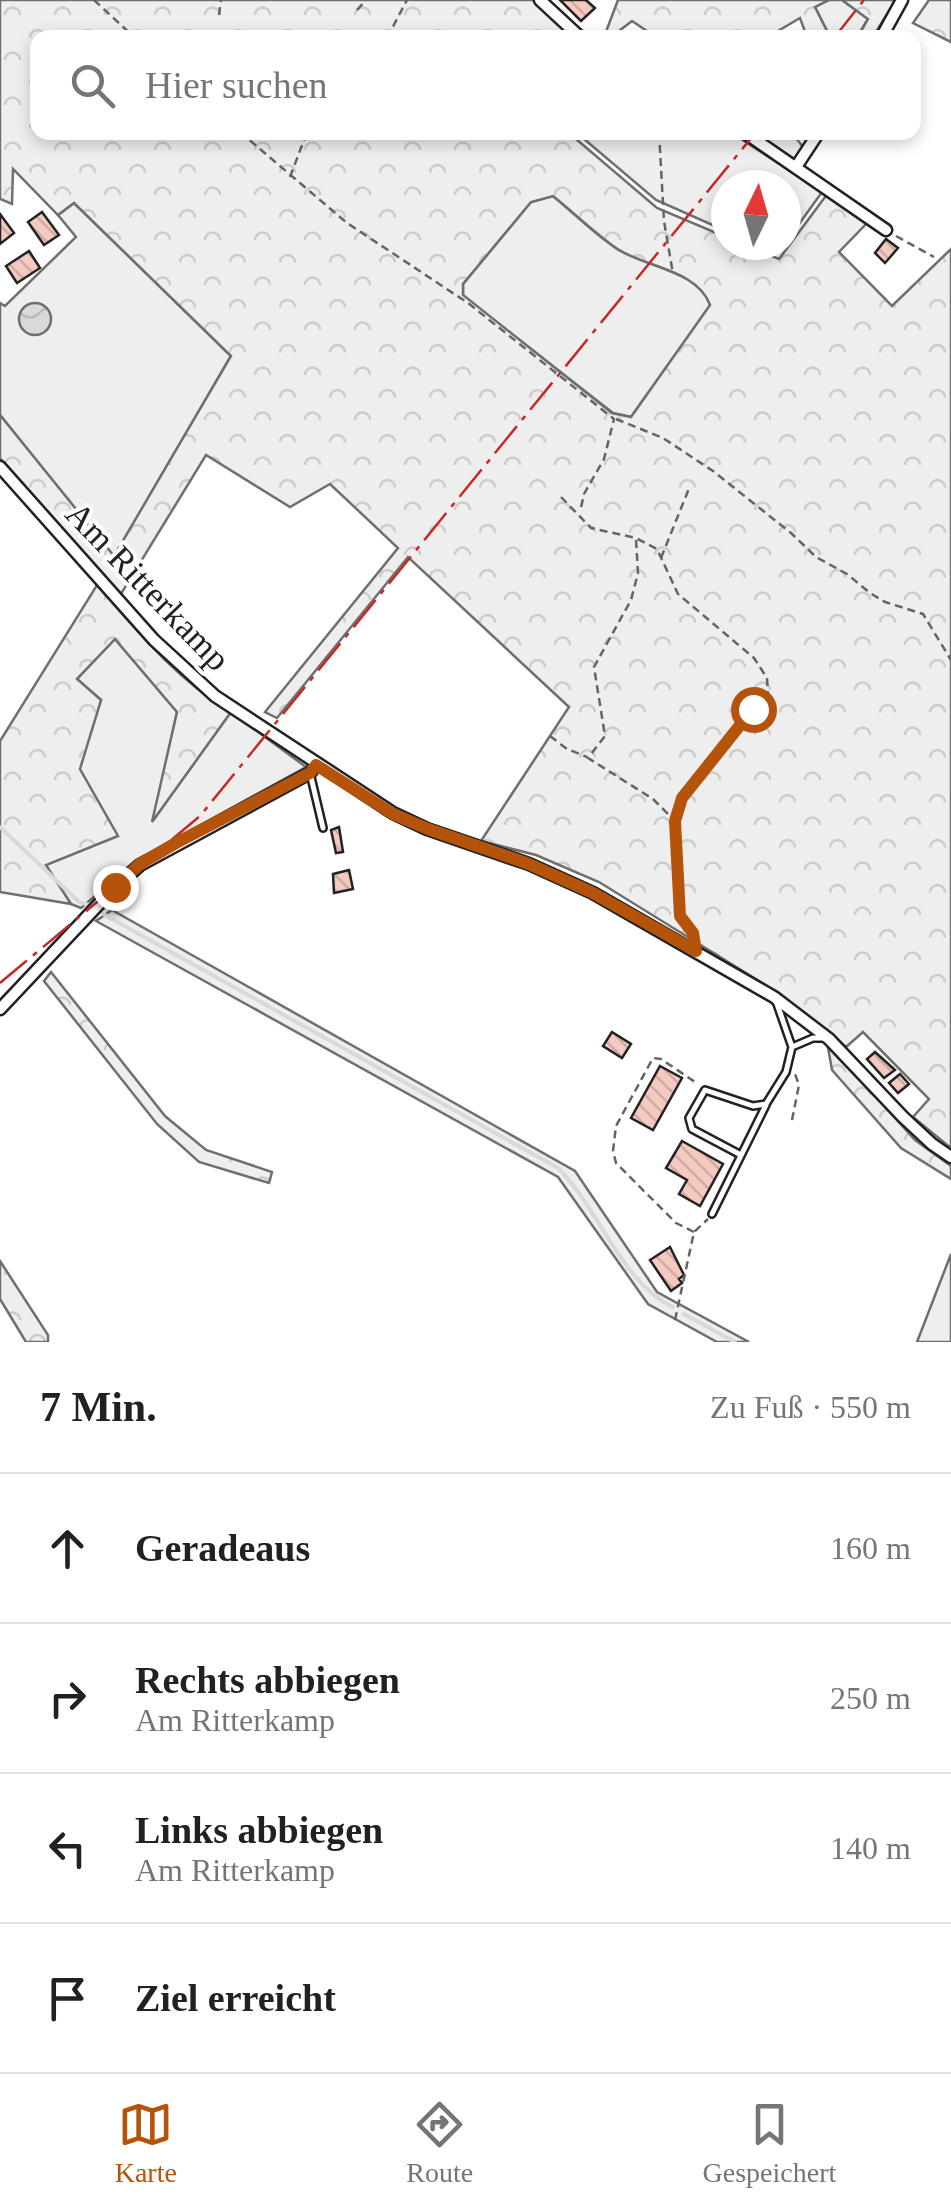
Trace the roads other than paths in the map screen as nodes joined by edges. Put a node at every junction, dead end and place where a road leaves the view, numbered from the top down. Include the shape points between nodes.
1 (540, 0) edge
2 (902, 0) edge
3 (572, 30) edge
4 (885, 30) edge
5 (756, 140) edge
6 (814, 140) edge
7 (796, 167) junction
8 (886, 230) road end
9 (0, 467) edge
10 (313, 769) junction
11 (323, 828) dead end
12 (774, 997) junction
13 (0, 1009) edge
14 (829, 1039) junction
15 (792, 1047) junction
16 (766, 1104) junction
17 (741, 1155) junction
18 (951, 1156) edge
19 (712, 1214) road end

1 - 3 street
2 - 4 street
5 - 7 street
6 - 7 street
7 - 8 street
9 - 10 street, Am Ritterkamp via 154,640 214,696
10 - 11 lane
10 - 12 street, Am Ritterkamp via 393,814 561,878
10 - 13 street via 140,864
12 - 14 street, Am Ritterkamp
12 - 15 lane
14 - 15 lane
14 - 18 street, Am Ritterkamp via 902,1116
15 - 16 lane
16 - 17 lane
16 - 17 lane via 705,1090 688,1118 689,1126
17 - 19 lane

